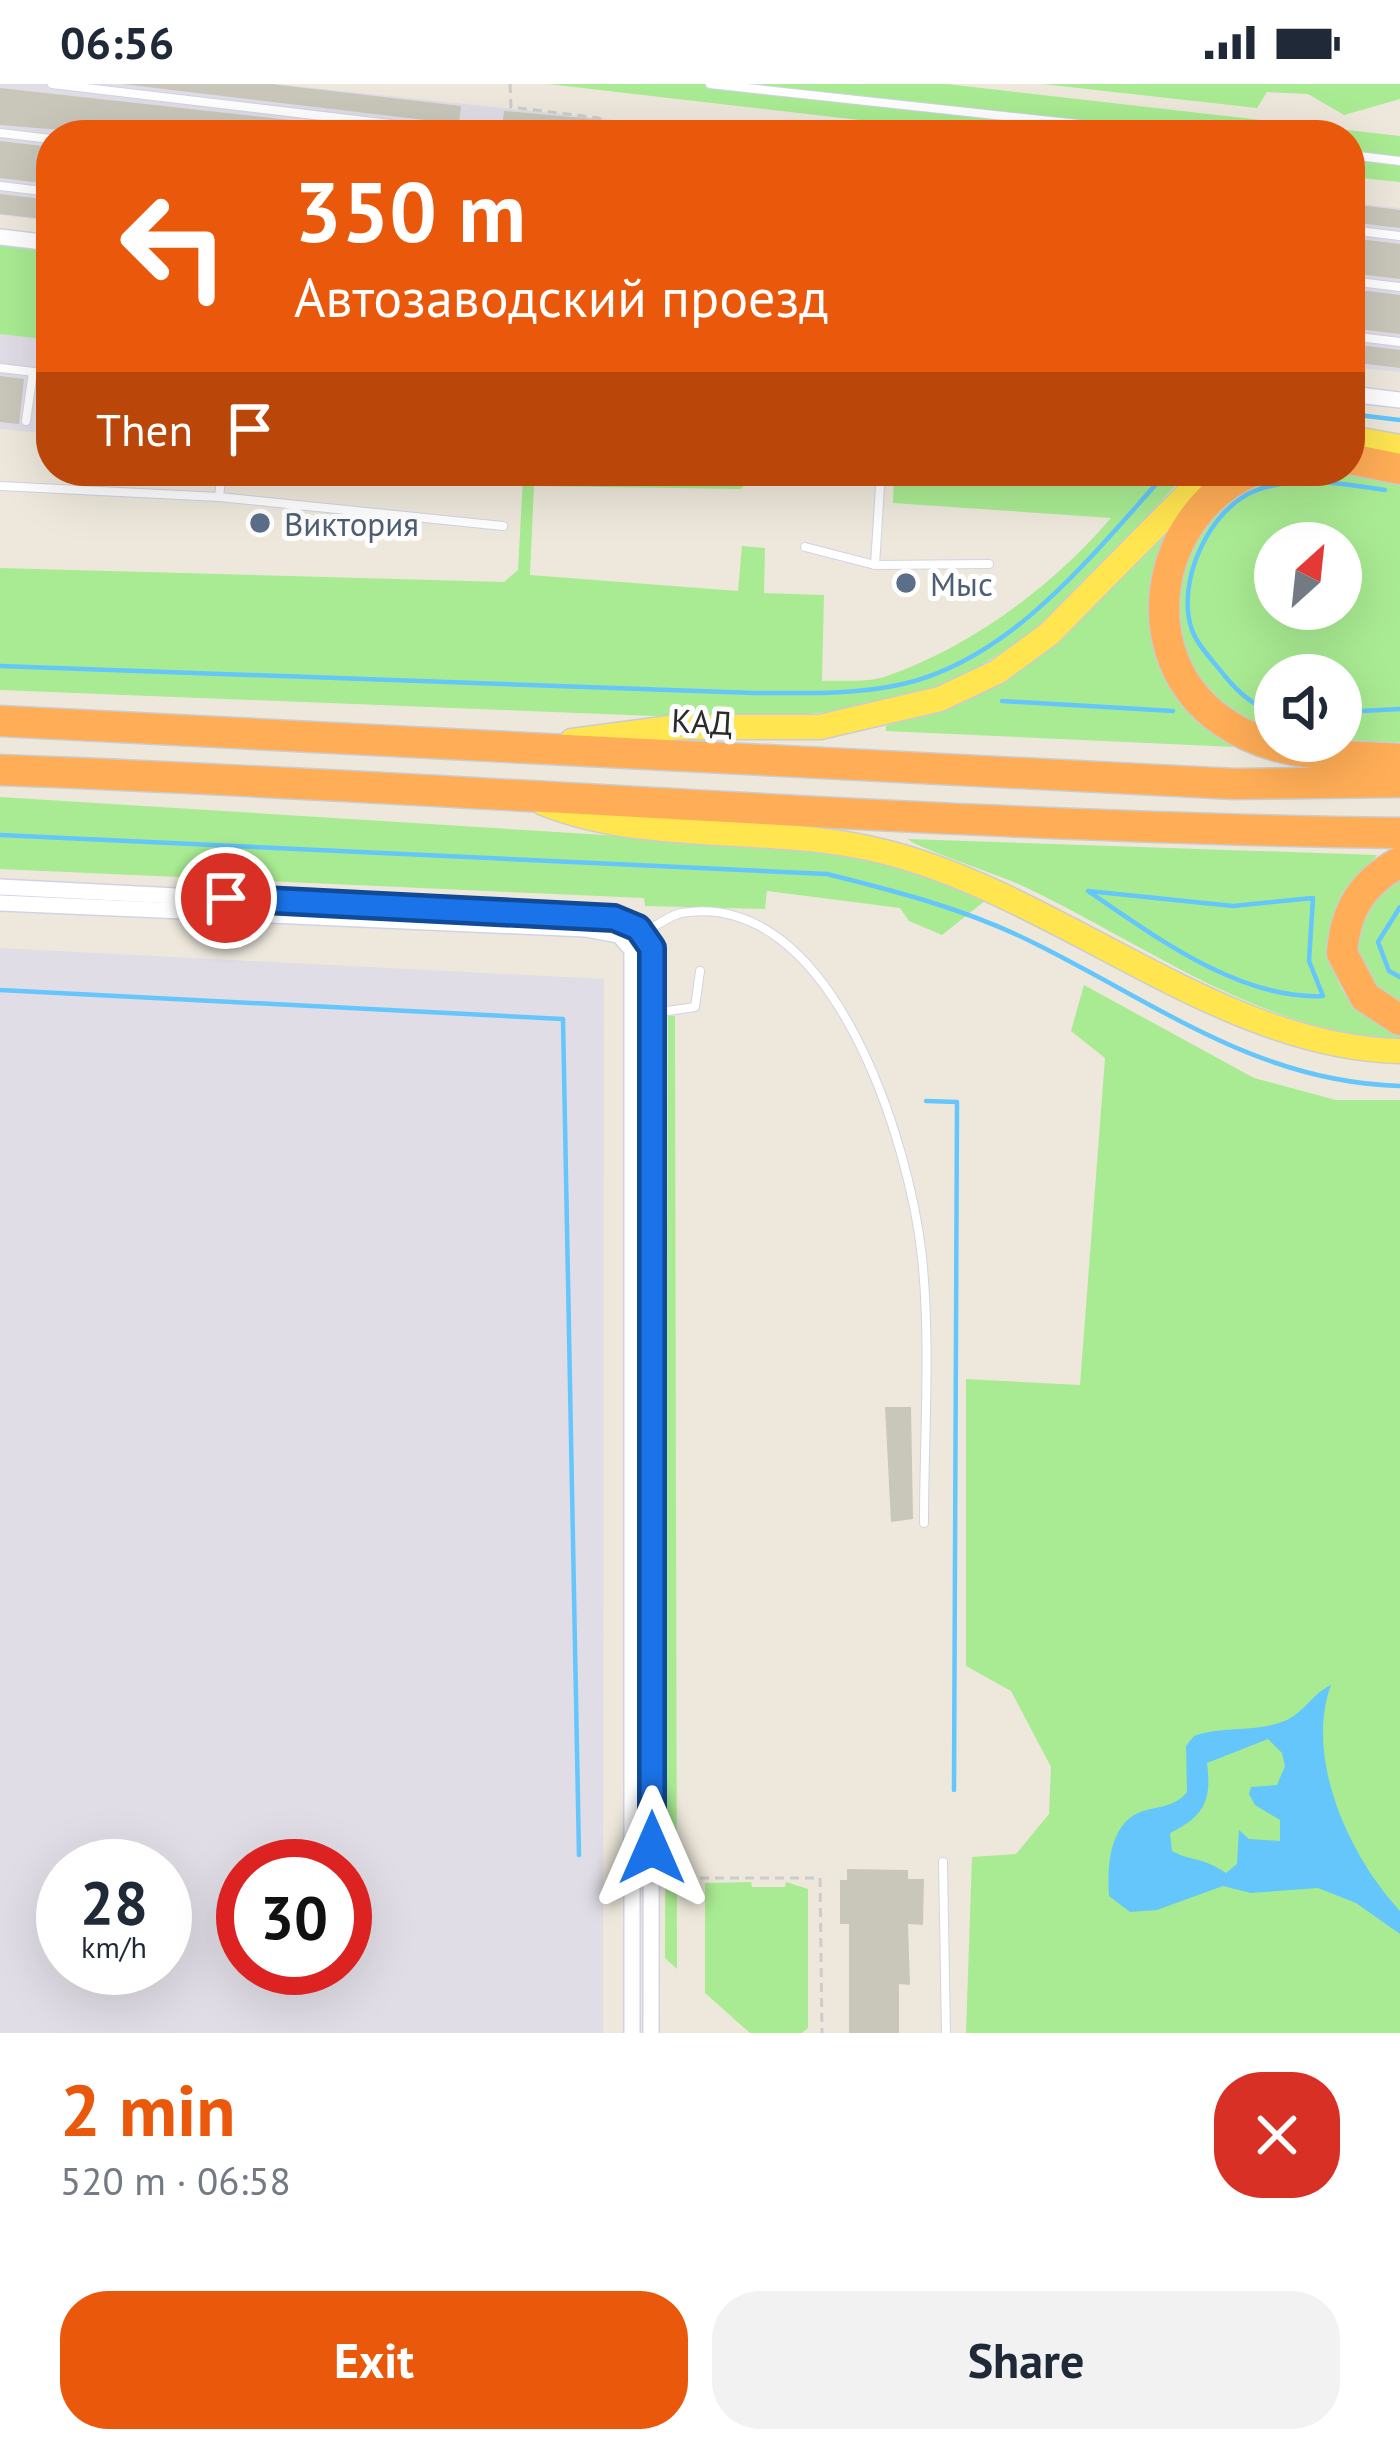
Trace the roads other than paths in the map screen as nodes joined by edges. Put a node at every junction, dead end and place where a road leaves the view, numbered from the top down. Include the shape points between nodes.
1 (52, 84) edge
2 (710, 84) edge
3 (353, 120) edge
4 (1041, 120) edge
5 (0, 133) edge
6 (36, 137) edge
7 (1365, 157) edge
8 (1400, 161) edge
9 (0, 186) edge
10 (36, 190) edge
11 (1365, 232) edge
12 (1400, 236) edge
13 (0, 237) edge
14 (36, 241) edge
15 (1365, 283) edge
16 (1400, 287) edge
17 (1365, 338) edge
18 (1400, 342) edge
19 (0, 368) edge
20 (33, 372) junction
21 (36, 372) edge
22 (1365, 396) edge
23 (1400, 400) edge
24 (26, 421) dead end
25 (1365, 441) edge
26 (1400, 447) edge
27 (1365, 463) edge
28 (1400, 469) edge
29 (0, 486) edge
30 (220, 486) edge
31 (880, 486) edge
32 (1195, 486) edge
33 (1227, 486) edge
34 (219, 497) junction
35 (503, 526) dead end
36 (805, 547) dead end
37 (989, 564) dead end
38 (874, 566) junction
39 (0, 721) edge
40 (526, 747) junction
41 (1400, 759) edge
42 (0, 770) edge
43 (1400, 782) edge
44 (519, 793) junction
45 (1400, 833) edge
46 (1400, 862) edge
47 (0, 887) edge
48 (0, 903) edge
49 (643, 934) junction
50 (627, 942) junction
51 (700, 970) dead end
52 (652, 1013) junction
53 (1400, 1020) edge
54 (1400, 1052) edge
55 (924, 1523) dead end
56 (944, 1862) dead end
57 (632, 2033) edge
58 (651, 2033) edge
59 (946, 2033) edge

1 - 3 lane
2 - 4 lane
5 - 6 lane
7 - 8 lane
9 - 10 lane
11 - 12 lane
13 - 14 street
15 - 16 lane
17 - 18 lane
19 - 20 lane
20 - 21 lane
20 - 24 lane
22 - 23 street
25 - 26 main road
27 - 28 highway
29 - 34 lane
30 - 34 lane
31 - 38 lane
32 - 40 main road via 1049,634 998,672 940,698 820,727 678,727
33 - 41 highway via 1178,541 1162,593 1171,653 1197,699 1251,737 1299,752
34 - 35 lane
36 - 38 lane
37 - 38 lane
39 - 40 highway, КАД
40 - 43 highway, КАД via 1235,784
42 - 44 highway
44 - 45 highway via 835,814
44 - 54 main road via 593,823 830,843 913,860 992,888 1249,1016 1308,1038
46 - 53 highway via 1370,880 1354,903 1342,953 1365,997
47 - 49 street via 614,918
48 - 50 street via 586,929
49 - 50 lane
49 - 52 street via 652,948
49 - 55 lane via 680,914 760,926 813,968 851,1030 880,1091 919,1231
50 - 57 street via 635,960
51 - 52 lane via 695,1007
52 - 58 street
56 - 59 lane

